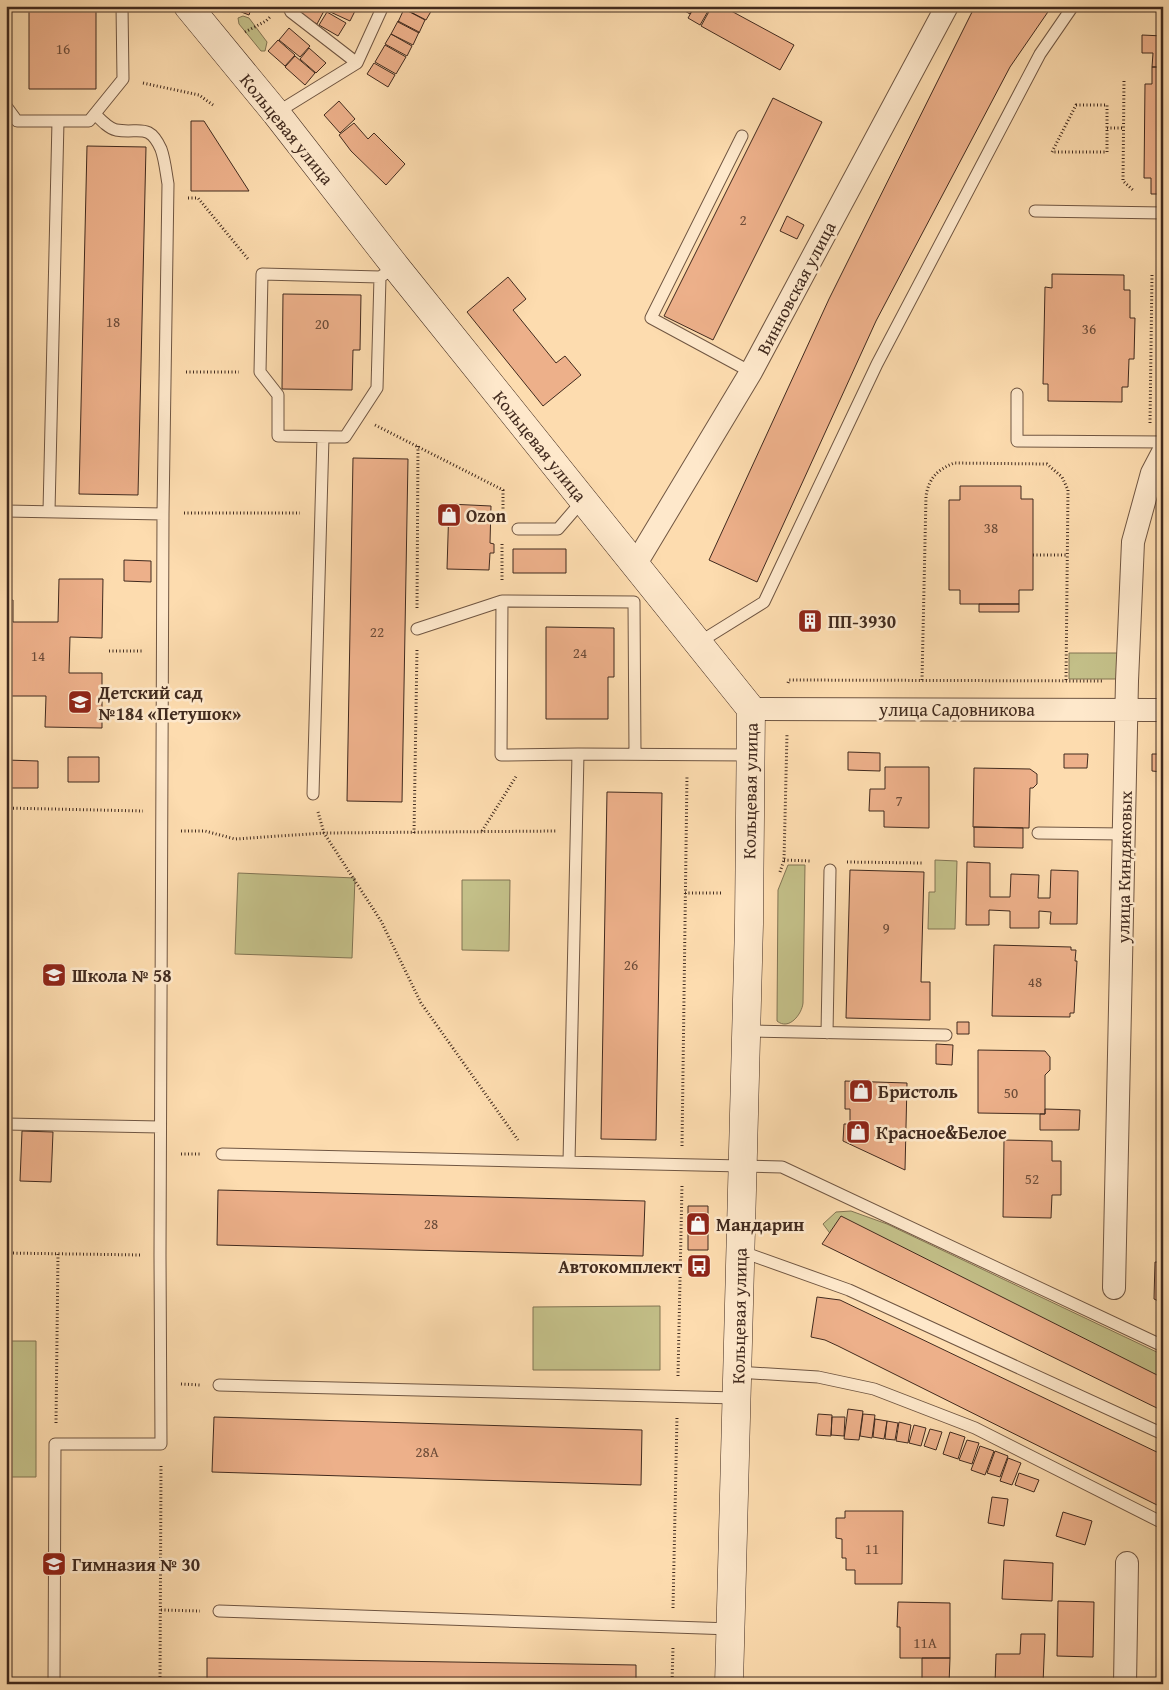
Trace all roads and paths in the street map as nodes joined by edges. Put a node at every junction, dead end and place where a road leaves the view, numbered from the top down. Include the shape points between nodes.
1 (122, 6) edge
2 (188, 6) edge
3 (288, 6) edge
4 (383, 6) edge
5 (947, 6) edge
6 (1073, 6) edge
7 (276, 11) dead end
8 (219, 44) junction
9 (357, 63) junction
10 (123, 79) junction
11 (1124, 81) dead end
12 (213, 105) dead end
13 (6, 106) edge
14 (276, 113) junction
15 (95, 114) junction
16 (58, 120) junction
17 (1106, 128) junction
18 (1124, 128) junction
19 (742, 136) dead end
20 (1135, 192) dead end
21 (168, 198) junction
22 (1035, 211) dead end
23 (1163, 213) edge
24 (388, 272) junction
25 (262, 274) junction
26 (1152, 274) dead end
27 (165, 372) junction
28 (260, 372) junction
29 (751, 372) junction
30 (1017, 394) dead end
31 (358, 417) junction
32 (323, 437) junction
33 (1163, 442) edge
34 (1156, 447) edge
35 (583, 500) junction
36 (6, 511) edge
37 (49, 511) junction
38 (321, 513) junction
39 (163, 514) junction
40 (502, 518) dead end
41 (518, 529) dead end
42 (502, 536) dead end
43 (1033, 555) dead end
44 (1068, 555) junction
45 (635, 565) junction
46 (644, 595) junction
47 (502, 601) junction
48 (417, 630) dead end
49 (698, 643) junction
50 (109, 651) dead end
51 (162, 652) junction
52 (793, 680) dead end
53 (922, 680) junction
54 (1066, 680) junction
55 (1127, 681) junction
56 (751, 709) junction
57 (1127, 710) junction
58 (1163, 710) edge
59 (578, 754) junction
60 (635, 754) junction
61 (687, 754) junction
62 (529, 755) junction
63 (750, 755) junction
64 (313, 794) joint
65 (6, 808) edge
66 (162, 811) junction
67 (162, 831) junction
68 (576, 831) junction
69 (482, 832) junction
70 (1038, 832) dead end
71 (324, 834) junction
72 (1124, 834) junction
73 (784, 860) dead end
74 (814, 861) dead end
75 (844, 862) dead end
76 (922, 863) dead end
77 (830, 870) dead end
78 (746, 1031) junction
79 (826, 1033) junction
80 (946, 1034) dead end
81 (6, 1124) edge
82 (160, 1127) junction
83 (160, 1153) junction
84 (222, 1154) joint
85 (533, 1161) junction
86 (569, 1162) junction
87 (682, 1164) junction
88 (742, 1166) junction
89 (740, 1251) junction
90 (6, 1254) edge
91 (58, 1254) junction
92 (160, 1255) junction
93 (1114, 1288) dead end
94 (1163, 1346) edge
95 (160, 1384) junction
96 (219, 1385) joint
97 (737, 1385) junction
98 (678, 1396) junction
99 (1163, 1434) edge
100 (55, 1444) junction
101 (161, 1444) junction
102 (1163, 1523) edge
103 (1126, 1563) dead end
104 (161, 1610) junction
105 (219, 1611) joint
106 (673, 1627) junction
107 (730, 1629) junction
108 (54, 1684) edge
109 (160, 1684) edge
110 (672, 1684) edge
111 (729, 1684) edge
112 (1125, 1684) edge

1 - 10 lane
2 - 8 street, Кольцевая улица
3 - 9 lane via 291,12
4 - 9 lane
5 - 29 street, Винновская улица
6 - 49 lane via 1040,54 877,364 764,602
7 - 8 path via 266,21
8 - 14 street, Кольцевая улица
9 - 14 lane
10 - 12 path via 199,94
10 - 15 lane
11 - 18 path
13 - 16 lane via 17,120
14 - 24 street, Кольцевая улица
15 - 16 lane via 90,120
15 - 21 lane via 116,130 146,130 153,135 161,150
16 - 37 lane
17 - 17 path via 1106,105 1076,105 1052,152 1107,152
17 - 18 path
18 - 20 path via 1123,181
19 - 29 lane via 651,318
21 - 25 path via 198,198
21 - 27 lane
22 - 23 lane
24 - 25 lane
24 - 31 lane via 377,388
24 - 35 street, Кольцевая улица
25 - 28 lane
26 - 34 path
27 - 28 path
27 - 39 lane
28 - 32 lane via 278,395 278,436
29 - 45 street, Винновская улица
30 - 34 lane via 1017,441
31 - 32 lane via 345,437
31 - 40 path via 503,490
32 - 38 lane
33 - 34 lane
34 - 55 street, улица Киндяковых via 1133,542
35 - 41 lane via 558,529
35 - 45 street, Кольцевая улица
36 - 37 lane
37 - 39 lane
38 - 39 path
38 - 64 lane
39 - 51 lane
42 - 47 path
43 - 44 path
44 - 53 path via 1068,490 1062,478 1047,464 954,463 942,468 932,477 926,496
44 - 54 path
45 - 46 street, Кольцевая улица
46 - 47 lane
46 - 49 street, Кольцевая улица
46 - 60 lane
47 - 48 lane
47 - 62 lane via 501,755
49 - 56 street, Кольцевая улица
50 - 51 path
51 - 66 lane
52 - 53 path
53 - 54 path
54 - 55 path
55 - 57 street, улица Киндяковых
56 - 57 street, улица Садовникова
56 - 63 street, Кольцевая улица
57 - 58 street, улица Садовникова
57 - 72 street, улица Киндяковых
59 - 60 lane
59 - 62 lane
59 - 68 lane
60 - 61 lane
61 - 63 lane
61 - 87 path
62 - 69 path
63 - 78 street, Кольцевая улица
64 - 71 path
65 - 66 path
66 - 67 lane
67 - 71 path via 205,831 235,839
67 - 82 lane
68 - 69 path
68 - 86 lane
69 - 71 path
70 - 72 lane
71 - 85 path via 381,920 421,1003
72 - 93 street, улица Киндяковых
73 - 74 path
75 - 76 path
77 - 79 lane
78 - 79 lane
78 - 88 street, Кольцевая улица
79 - 80 lane
81 - 82 lane
82 - 83 lane
83 - 84 path
83 - 92 lane
84 - 85 lane
85 - 86 lane
86 - 87 lane
87 - 88 lane
87 - 98 path
88 - 89 street, Кольцевая улица
88 - 94 lane via 782,1167
89 - 97 street, Кольцевая улица
89 - 99 lane via 849,1290
90 - 91 path
91 - 92 path
91 - 100 path
92 - 95 lane
95 - 96 path
95 - 101 lane
96 - 98 lane
97 - 98 lane
97 - 102 lane via 818,1377 874,1389 975,1428
97 - 107 street, Кольцевая улица
98 - 106 path
100 - 101 lane
100 - 108 lane
101 - 104 path
103 - 112 street
104 - 105 path
104 - 109 path
105 - 106 lane
106 - 107 lane
106 - 110 path
107 - 111 street, Кольцевая улица

